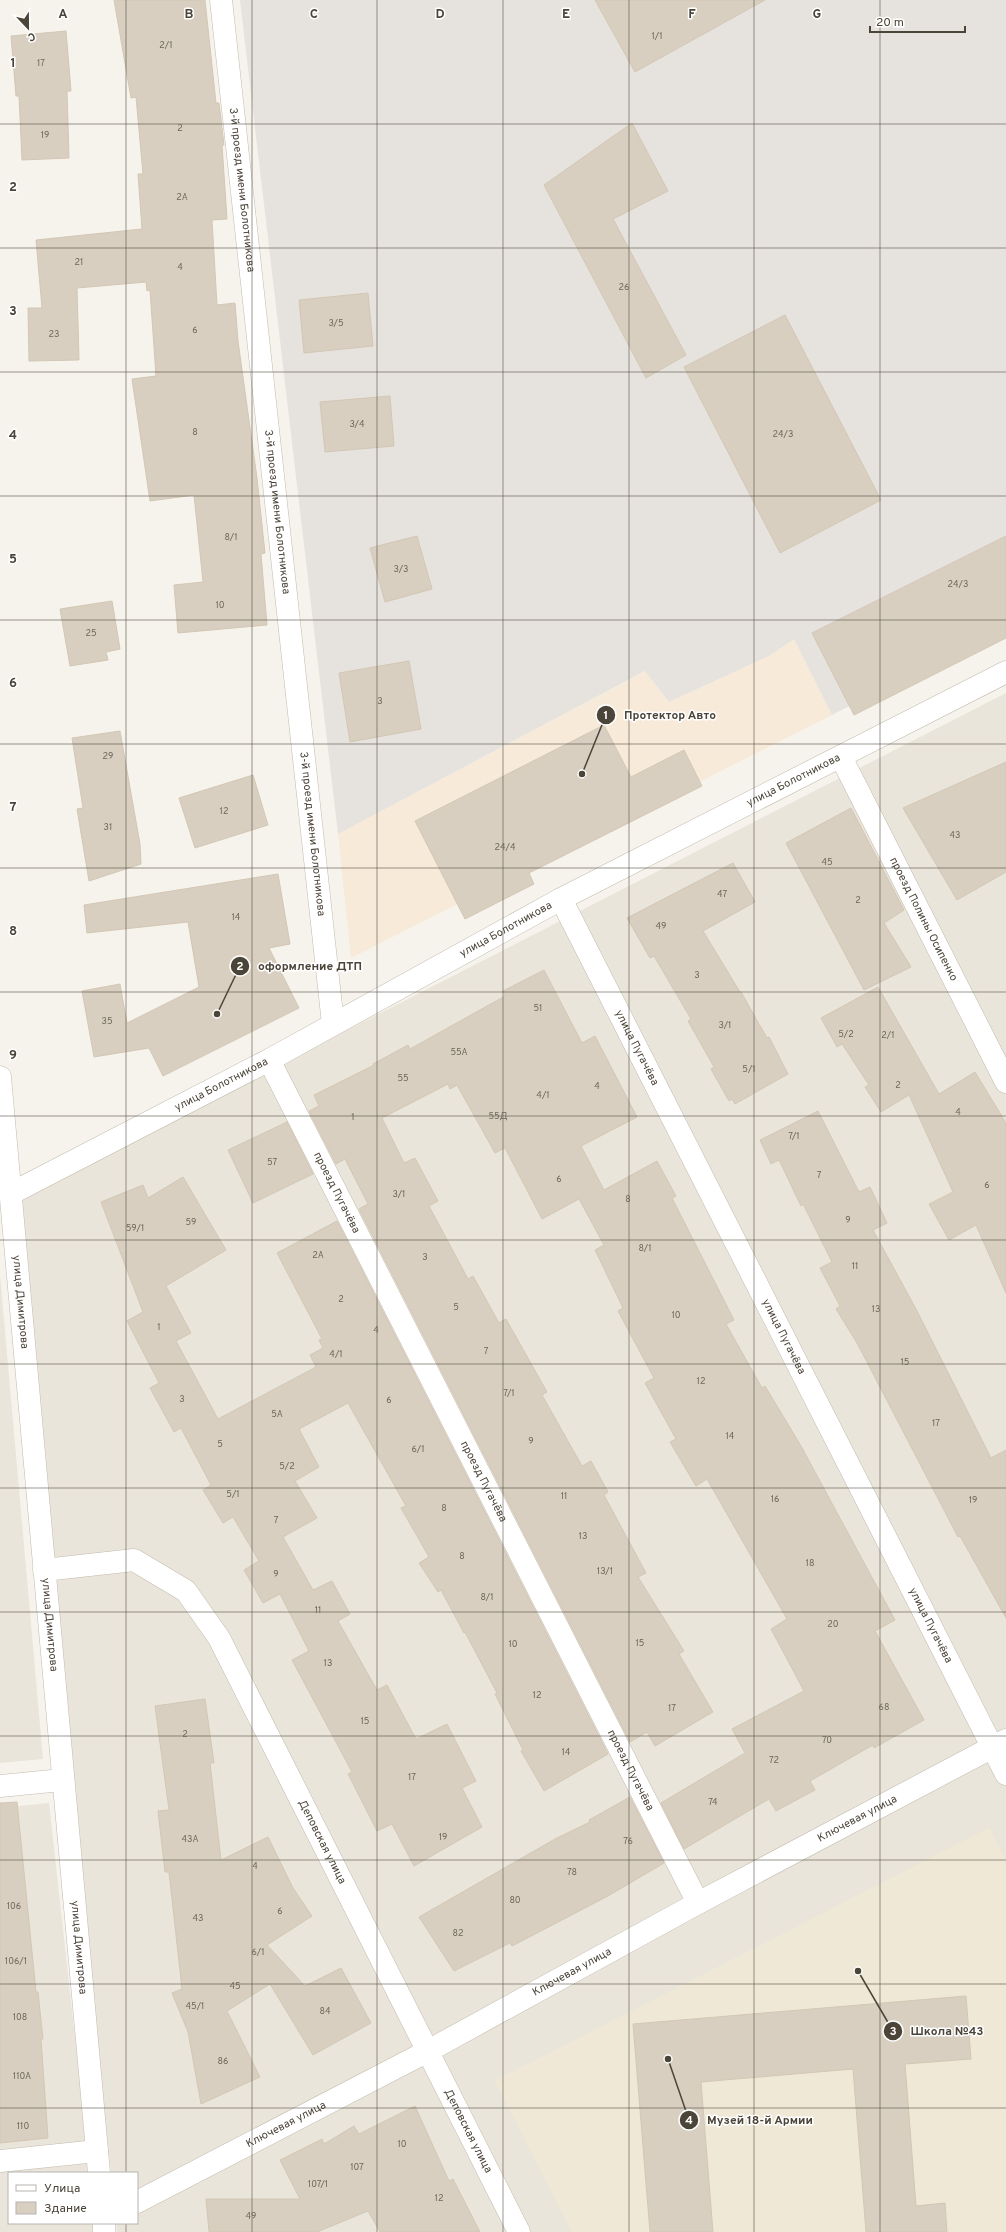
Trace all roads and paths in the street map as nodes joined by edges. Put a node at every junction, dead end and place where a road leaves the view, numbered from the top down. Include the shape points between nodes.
1 (221, 0) edge
2 (1006, 672) edge
3 (841, 757) junction
4 (561, 899) junction
5 (333, 1024) junction
6 (269, 1060) junction
7 (0, 1077) edge
8 (1006, 1082) edge
9 (10, 1194) junction
10 (44, 1570) junction
11 (999, 1744) edge
12 (1006, 1774) edge
13 (62, 1780) junction
14 (0, 1786) edge
15 (698, 1903) junction
16 (428, 2051) junction
17 (97, 2151) junction
18 (0, 2161) edge
19 (99, 2172) edge
20 (138, 2201) edge
21 (519, 2232) edge

1 - 5 street, 3-й проезд имени Болотникова
2 - 3 street, улица Болотникова
3 - 4 street, улица Болотникова
3 - 8 street, проезд Полины Осипенко
4 - 5 street, улица Болотникова
4 - 11 street, улица Пугачёва
5 - 6 street, улица Болотникова
6 - 9 street, улица Болотникова
6 - 15 street, проезд Пугачёва
7 - 9 street, улица Димитрова
9 - 10 street, улица Димитрова
10 - 13 street, улица Димитрова
10 - 16 street, Деповская улица via 134,1560 186,1591 219,1638
11 - 12 street, улица Пугачёва
11 - 15 street, Ключевая улица
13 - 14 street
13 - 17 street, улица Димитрова
15 - 16 street, Ключевая улица
16 - 20 street, Ключевая улица
16 - 21 street, Деповская улица
17 - 18 street
17 - 19 street, улица Димитрова

